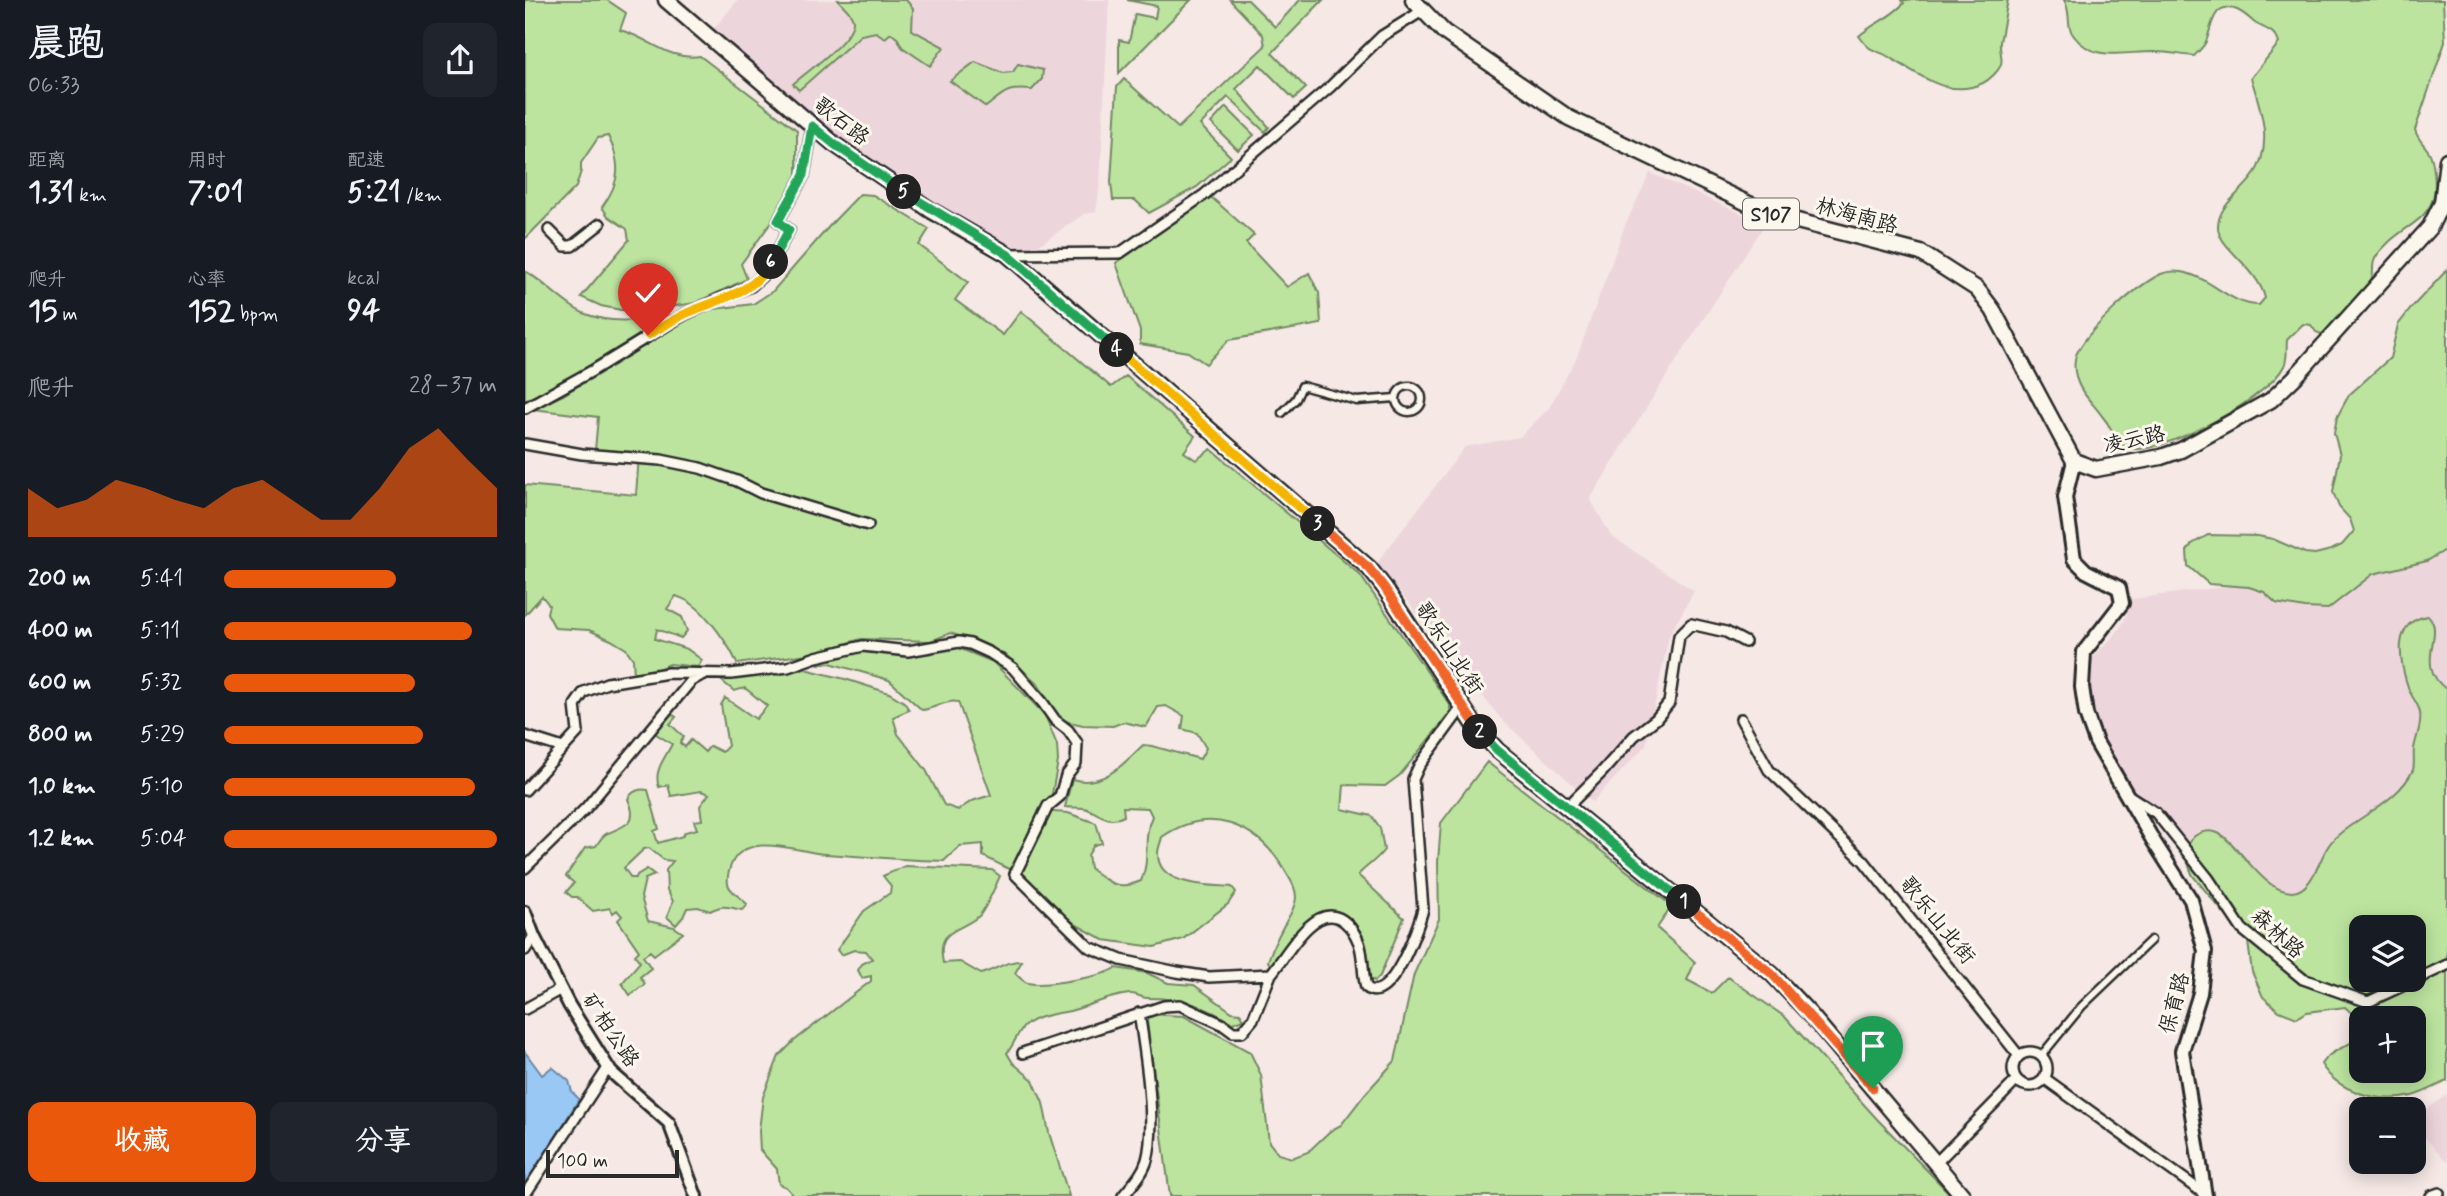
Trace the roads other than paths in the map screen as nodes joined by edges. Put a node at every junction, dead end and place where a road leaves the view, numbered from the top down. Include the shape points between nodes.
1 (666, 0) edge
2 (1417, 5) edge
3 (812, 126) junction
4 (2447, 160) edge
5 (600, 224) dead end
6 (549, 230) dead end
7 (1007, 254) junction
8 (1396, 398) junction
9 (525, 408) edge
10 (1282, 413) dead end
11 (525, 444) edge
12 (2074, 461) junction
13 (869, 525) dead end
14 (1745, 642) dead end
15 (706, 673) junction
16 (1462, 706) junction
17 (1741, 719) dead end
18 (525, 736) edge
19 (563, 748) junction
20 (525, 790) edge
21 (2129, 795) junction
22 (1567, 807) junction
23 (525, 868) edge
24 (525, 912) edge
25 (534, 936) junction
26 (2151, 940) dead end
27 (525, 950) edge
28 (2447, 965) edge
29 (1271, 974) junction
30 (561, 989) junction
31 (525, 1009) edge
32 (1139, 1013) junction
33 (1023, 1053) dead end
34 (2019, 1056) junction
35 (2041, 1056) junction
36 (608, 1068) junction
37 (2044, 1078) junction
38 (2017, 1080) junction
39 (1936, 1163) junction
40 (528, 1194) edge
41 (2205, 1195) edge
42 (696, 1196) edge
43 (1123, 1196) edge
44 (1963, 1196) edge

1 - 3 main road, 歌石路
2 - 7 street via 1330,88 1204,195 1120,253
2 - 12 main road, 林海南路 / S107 via 1444,32 1569,118 1770,214 1921,253 1977,289 1993,310
3 - 7 main road, 歌石路 via 932,211
3 - 9 street via 804,175 778,221 789,230 765,273 751,286 685,314
4 - 12 main road, 凌云路 via 2442,203 2430,227 2271,400 2161,457 2096,469
5 - 6 street via 572,246 565,246
7 - 16 main road, 歌乐山北街 via 1369,568
8 - 8 street via 1403,387 1411,386 1421,393 1422,401 1414,411 1406,411
8 - 10 street via 1357,401 1302,386
11 - 13 street via 700,468 761,493
12 - 21 main road via 2065,497 2074,559 2086,571 2119,588 2122,603 2084,652 2086,714 2096,742
14 - 22 street via 1691,624 1679,636 1669,703
15 - 19 street via 668,673 607,683 585,692 575,705 578,732
15 - 23 street via 691,681 586,808
15 - 29 street via 788,667 863,646 908,650 959,642 990,653 1013,668 1077,743 1076,763 1060,796 1048,806 1015,874 1089,947 1121,960 1193,975
16 - 22 main road, 歌乐山北街 via 1497,750
16 - 29 street via 1413,779 1423,909 1394,976 1384,988 1371,991 1366,987 1354,932 1333,916 1310,925
17 - 34 street, 歌乐山北街 via 1769,770 1864,861
18 - 19 street
19 - 20 street
21 - 28 street, 森林路 via 2156,813 2242,929 2303,979 2368,1002
21 - 41 main road, 保育路 via 2191,900 2206,951 2200,993 2182,1051
22 - 39 main road, 歌乐山北街 via 1772,974
24 - 25 street, 矿柏公路
25 - 27 street
25 - 30 street, 矿柏公路
26 - 35 street via 2082,1006
29 - 32 street via 1243,1032 1233,1032 1180,1005
30 - 31 street
30 - 36 street, 矿柏公路
32 - 33 street
32 - 43 street via 1151,1132 1141,1173
34 - 35 street via 2033,1052
34 - 38 street via 2013,1067
35 - 37 street via 2047,1068
36 - 40 street
36 - 42 street, 矿柏公路 via 669,1123
37 - 38 street via 2029,1086
37 - 41 street
38 - 39 street
39 - 44 main road, 歌乐山北街

